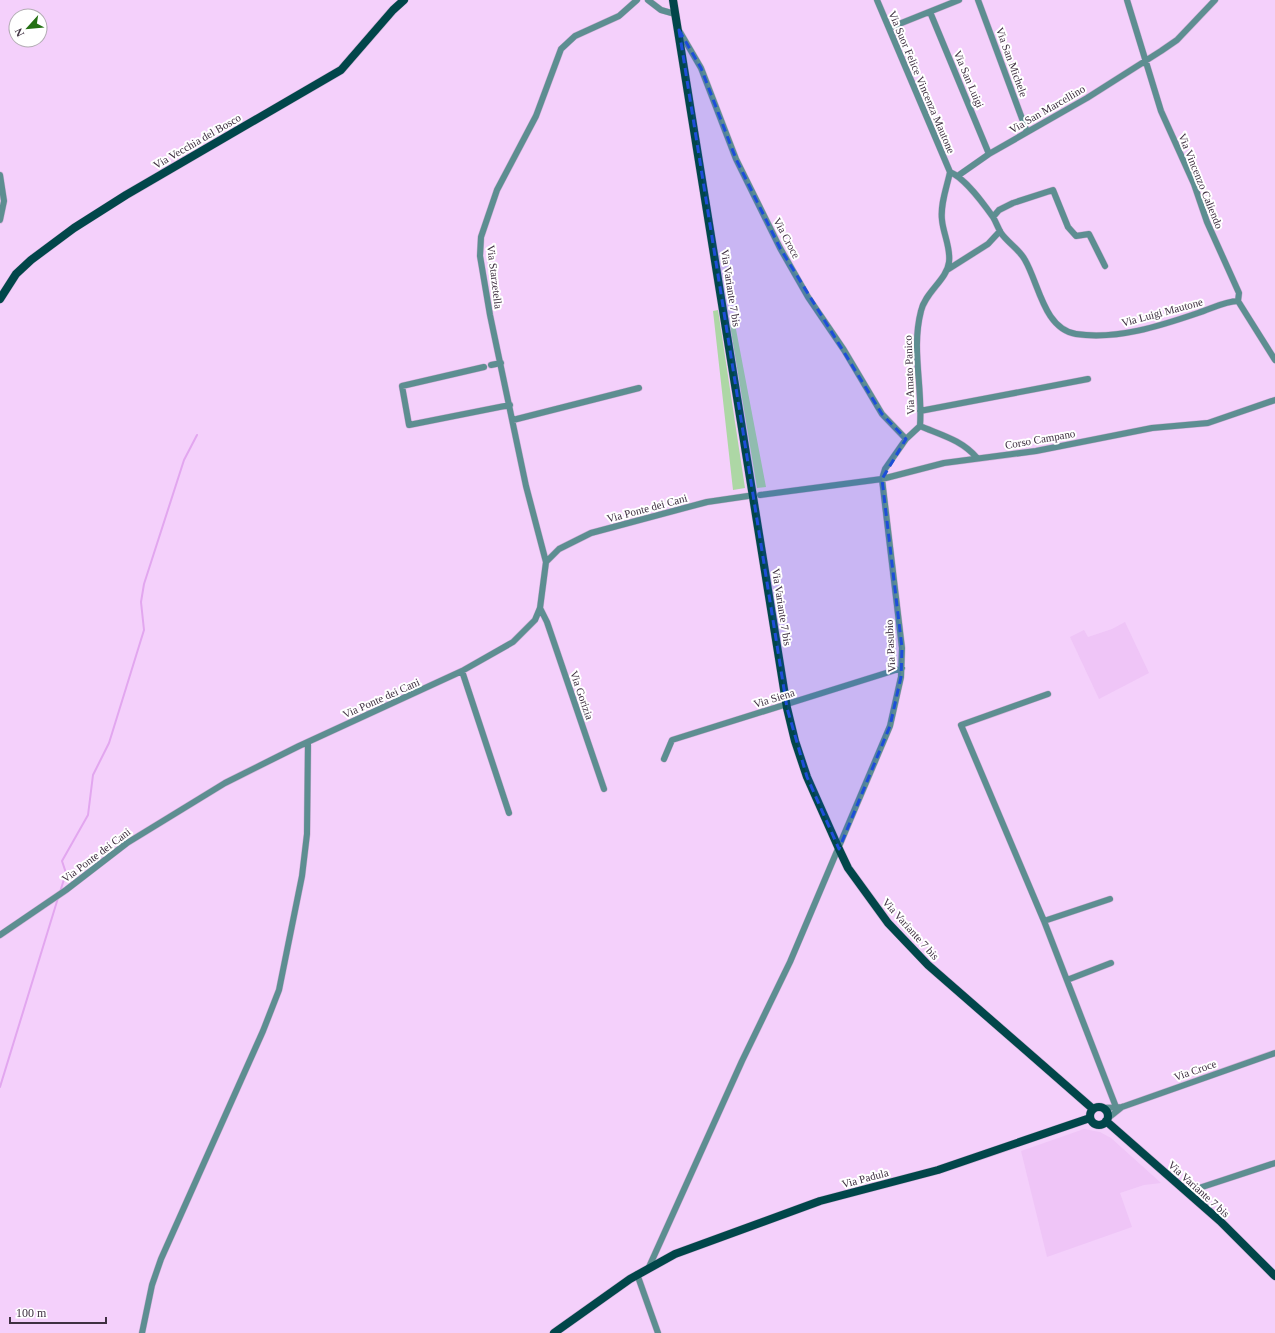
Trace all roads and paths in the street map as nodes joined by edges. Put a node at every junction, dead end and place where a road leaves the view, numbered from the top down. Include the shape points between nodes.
1 (404, 0) edge
2 (637, 0) edge
3 (648, 0) edge
4 (673, 0) edge
5 (877, 0) edge
6 (959, 0) edge
7 (978, 0) edge
8 (1127, 0) edge
9 (1215, 0) edge
10 (930, 12) junction
11 (675, 14) junction
12 (889, 28) junction
13 (679, 30) junction
14 (1145, 61) junction
15 (1027, 132) junction
16 (989, 154) junction
17 (950, 172) junction
18 (0, 175) edge
19 (959, 176) junction
20 (993, 217) junction
21 (0, 220) edge
22 (1000, 232) junction
23 (1105, 266) dead end
24 (947, 270) junction
25 (0, 299) edge
26 (1238, 301) junction
27 (1275, 360) edge
28 (501, 363) junction
29 (491, 365) dead end
30 (484, 366) dead end
31 (1088, 379) dead end
32 (639, 388) dead end
33 (1275, 400) edge
34 (510, 405) junction
35 (920, 411) junction
36 (513, 420) junction
37 (920, 426) junction
38 (906, 439) junction
39 (977, 458) junction
40 (882, 479) junction
41 (760, 495) dead end
42 (748, 496) dead end
43 (546, 562) junction
44 (540, 608) junction
45 (902, 668) junction
46 (462, 671) junction
47 (1048, 694) dead end
48 (787, 705) junction
49 (308, 742) junction
50 (664, 759) dead end
51 (604, 789) dead end
52 (509, 813) dead end
53 (839, 849) junction
54 (1110, 900) dead end
55 (1044, 921) junction
56 (0, 935) edge
57 (1111, 962) dead end
58 (1067, 980) junction
59 (1275, 1053) edge
60 (1119, 1107) junction
61 (1103, 1108) junction
62 (1093, 1109) junction
63 (1090, 1118) junction
64 (1107, 1120) junction
65 (1275, 1163) edge
66 (1187, 1192) junction
67 (649, 1267) junction
68 (637, 1274) junction
69 (1275, 1276) edge
70 (555, 1332) edge
71 (142, 1333) edge
72 (658, 1333) edge

1 - 25 main road, Via Vecchia del Bosco via 341,70 74,228 16,274
2 - 28 street, Via Starzetella via 619,16 575,36 561,49 536,116 489,209 481,237 480,256
3 - 11 street via 661,10
4 - 11 main road, Via Variante 7 bis
5 - 12 street, Via Suor Felice Vincenza Mautone
6 - 10 street
7 - 15 street, Via San Michele
8 - 14 street, Via Vincenzo Caliendo
9 - 14 street, Via San Marcellino via 1176,40
10 - 12 street
10 - 16 street, Via San Luigi
11 - 13 main road, Via Variante 7 bis
12 - 17 street, Via Suor Felice Vincenza Mautone
13 - 38 street, Via Croce via 701,68 736,159 780,248 882,414
13 - 48 main road, Via Variante 7 bis
14 - 15 street, Via San Marcellino
14 - 26 street, Via Vincenzo Caliendo via 1161,111 1239,293
15 - 16 street, Via San Marcellino
16 - 19 street, Via San Marcellino
17 - 19 street
17 - 24 street via 942,210 949,254
18 - 21 street via 4,201
19 - 20 street, Via Luigi Mautone
20 - 22 street, Via Luigi Mautone
20 - 23 street via 999,210 1014,203 1054,190 1068,227 1076,236 1089,234
22 - 24 street via 988,244
22 - 26 street, Via Luigi Mautone via 1024,258 1049,313 1059,326 1077,334 1124,333 1195,314 1230,301
24 - 35 street, Via Amato Panico via 930,292 921,309 918,322
26 - 27 street, Via Vincenzo Caliendo
28 - 29 street
28 - 34 street, Via Starzetella
30 - 34 street via 402,386 409,425
31 - 35 street
32 - 36 street
33 - 39 street, Corso Campano via 1208,423 1152,428 1036,451
34 - 36 street, Via Starzetella
35 - 37 street, Via Amato Panico
36 - 43 street, Via Starzetella via 526,486
37 - 38 street, Via Amato Panico
37 - 39 street via 964,445
38 - 40 street, Via Amato Panico via 885,469
39 - 40 street, Corso Campano
40 - 41 street, Corso Campano
40 - 45 street, Via Pasubio via 902,648
42 - 43 street, Via Ponte dei Cani via 707,502 591,533 559,549
43 - 44 street, Via Ponte dei Cani
44 - 46 street, Via Ponte dei Cani via 535,620 522,634
44 - 51 street, Via Gorizia
45 - 48 street, Via Siena
45 - 53 street, Via Pasubio via 890,726
46 - 49 street, Via Ponte dei Cani
46 - 52 street
47 - 55 street via 961,725
48 - 50 street, Via Siena via 672,740
48 - 53 main road, Via Variante 7 bis via 807,777
49 - 56 street, Via Ponte dei Cani via 225,783 126,843 66,890
49 - 71 street via 307,834 302,876 279,990 161,1258 152,1285
53 - 62 main road, Via Variante 7 bis via 848,868 869,898 908,945 979,1011
53 - 67 street via 790,962 742,1061
54 - 55 street
55 - 58 street
57 - 58 street
58 - 60 street
59 - 60 street, Via Croce
60 - 61 street, Via Croce
60 - 64 street, Via Croce
61 - 62 main road
61 - 64 main road via 1108,1114
62 - 63 main road
63 - 64 main road via 1095,1124 1101,1125
63 - 67 main road, Via Padula via 938,1170 820,1201 675,1254
64 - 66 main road, Via Variante 7 bis
65 - 66 street
66 - 69 main road, Via Variante 7 bis
67 - 68 main road, Via Padula
68 - 70 main road, Via Padula
68 - 72 street

